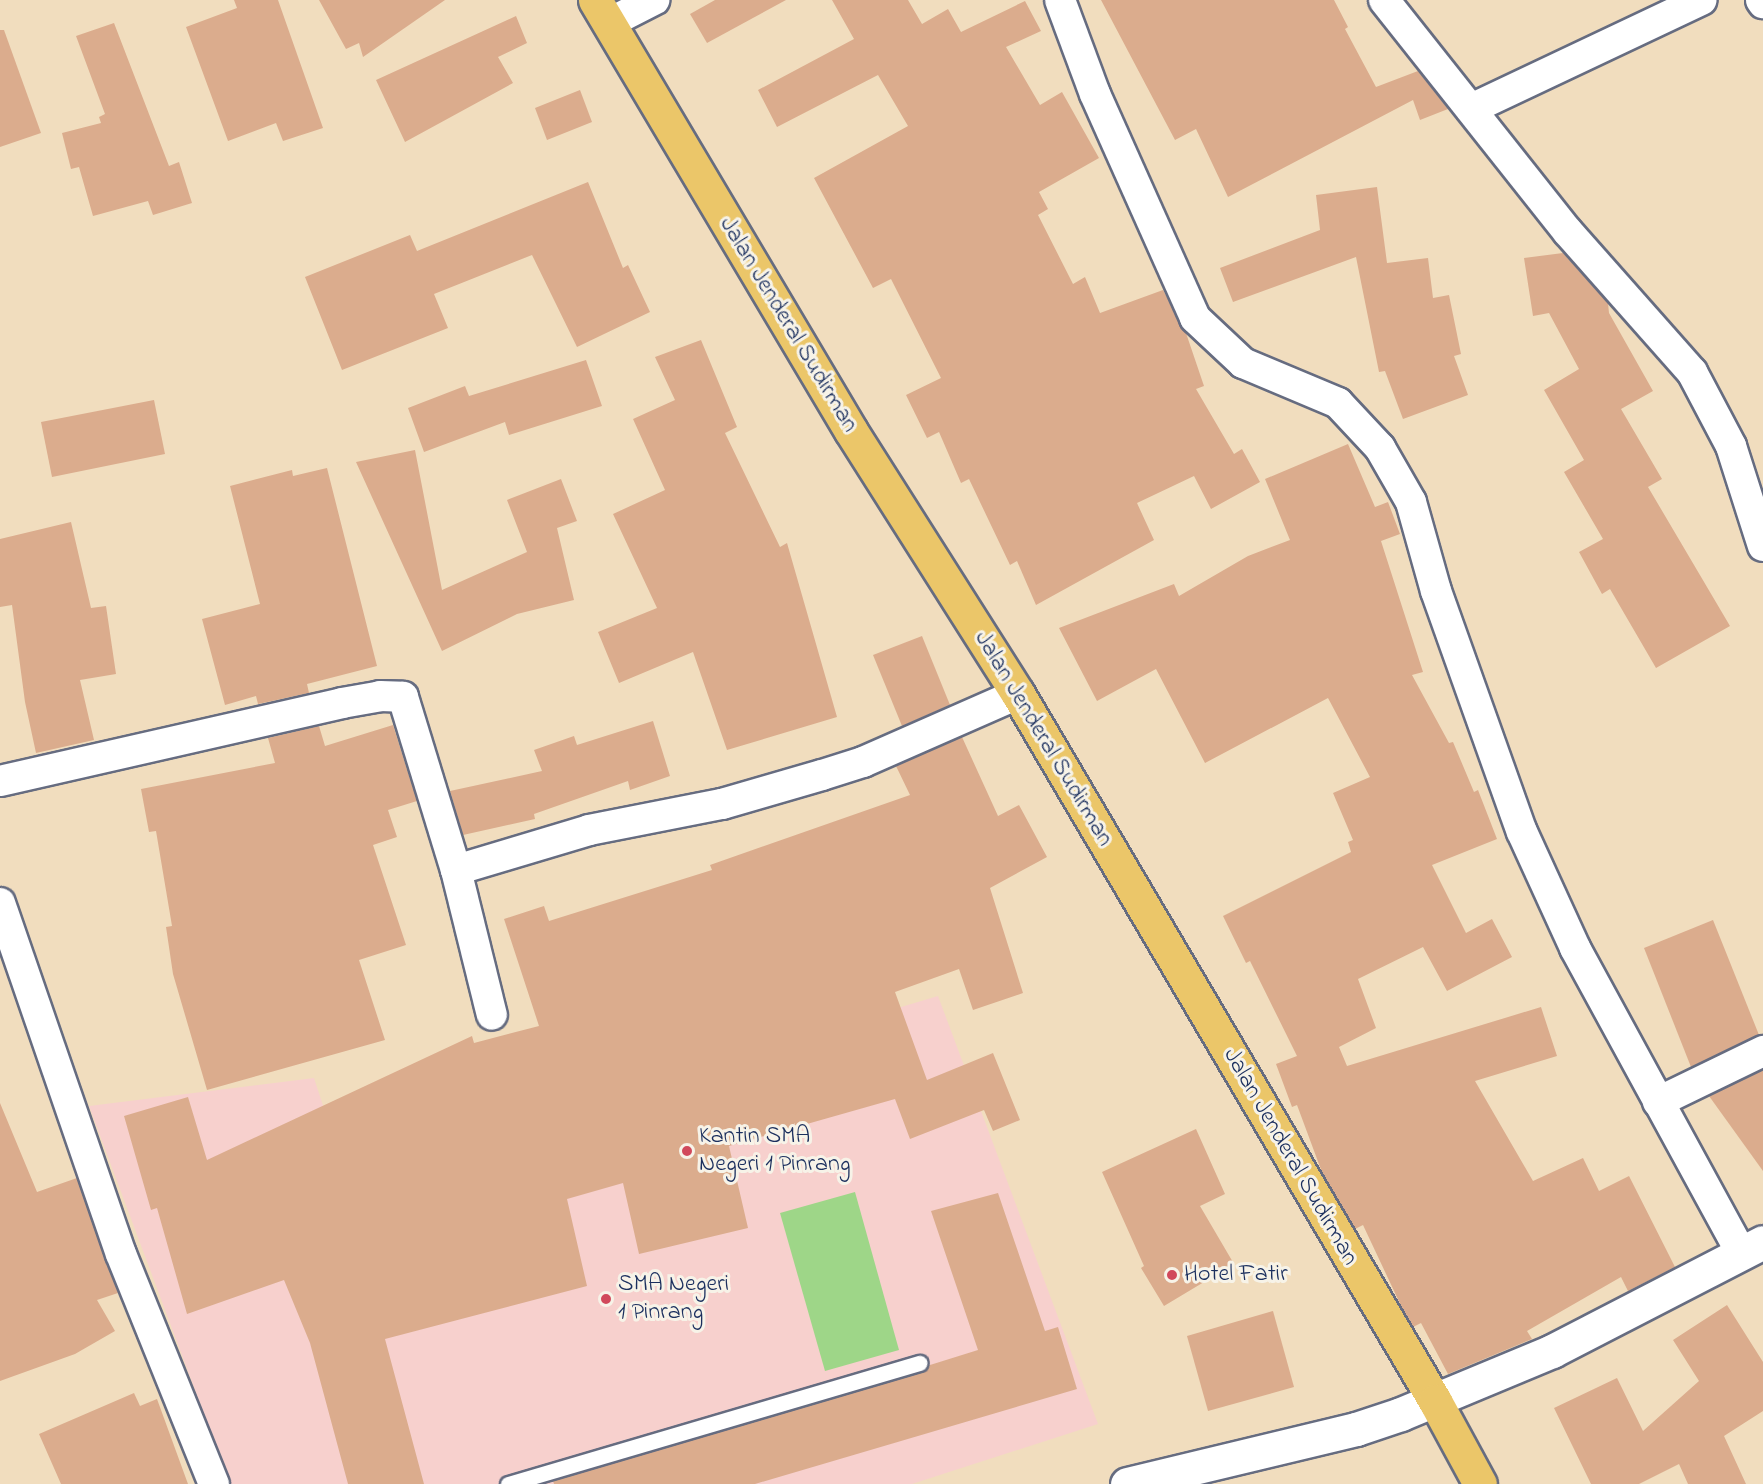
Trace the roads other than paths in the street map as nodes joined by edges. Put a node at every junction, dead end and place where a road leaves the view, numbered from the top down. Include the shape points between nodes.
1 (654, 0) edge
2 (1060, 0) edge
3 (1384, 0) edge
4 (1702, 0) edge
5 (602, 11) edge
6 (1471, 109) junction
7 (1763, 546) edge
8 (1018, 694) junction
9 (0, 781) edge
10 (456, 870) junction
11 (0, 903) edge
12 (492, 1015) dead end
13 (1763, 1051) edge
14 (1658, 1102) junction
15 (1752, 1247) edge
16 (920, 1363) dead end
17 (1435, 1401) junction
18 (214, 1484) edge
19 (507, 1484) edge
20 (1127, 1484) edge
21 (1480, 1484) edge

1 - 5 street
2 - 14 street via 1100,104 1195,318 1243,363 1338,403 1380,448 1411,502 1436,591 1522,832 1575,948
3 - 6 street
4 - 6 street
5 - 8 highway, Jalan Jenderal Sudirman via 851,431
6 - 7 street via 1568,232 1692,372 1731,446
8 - 10 street via 863,762 822,775 722,804 589,830
8 - 17 highway, Jalan Jenderal Sudirman
9 - 10 street via 342,703 380,696 403,697
10 - 12 street
11 - 18 street via 121,1254
13 - 14 street
14 - 15 street
15 - 17 street via 1552,1351
16 - 19 lane
17 - 20 street via 1356,1429
17 - 21 highway, Jalan Jenderal Sudirman

